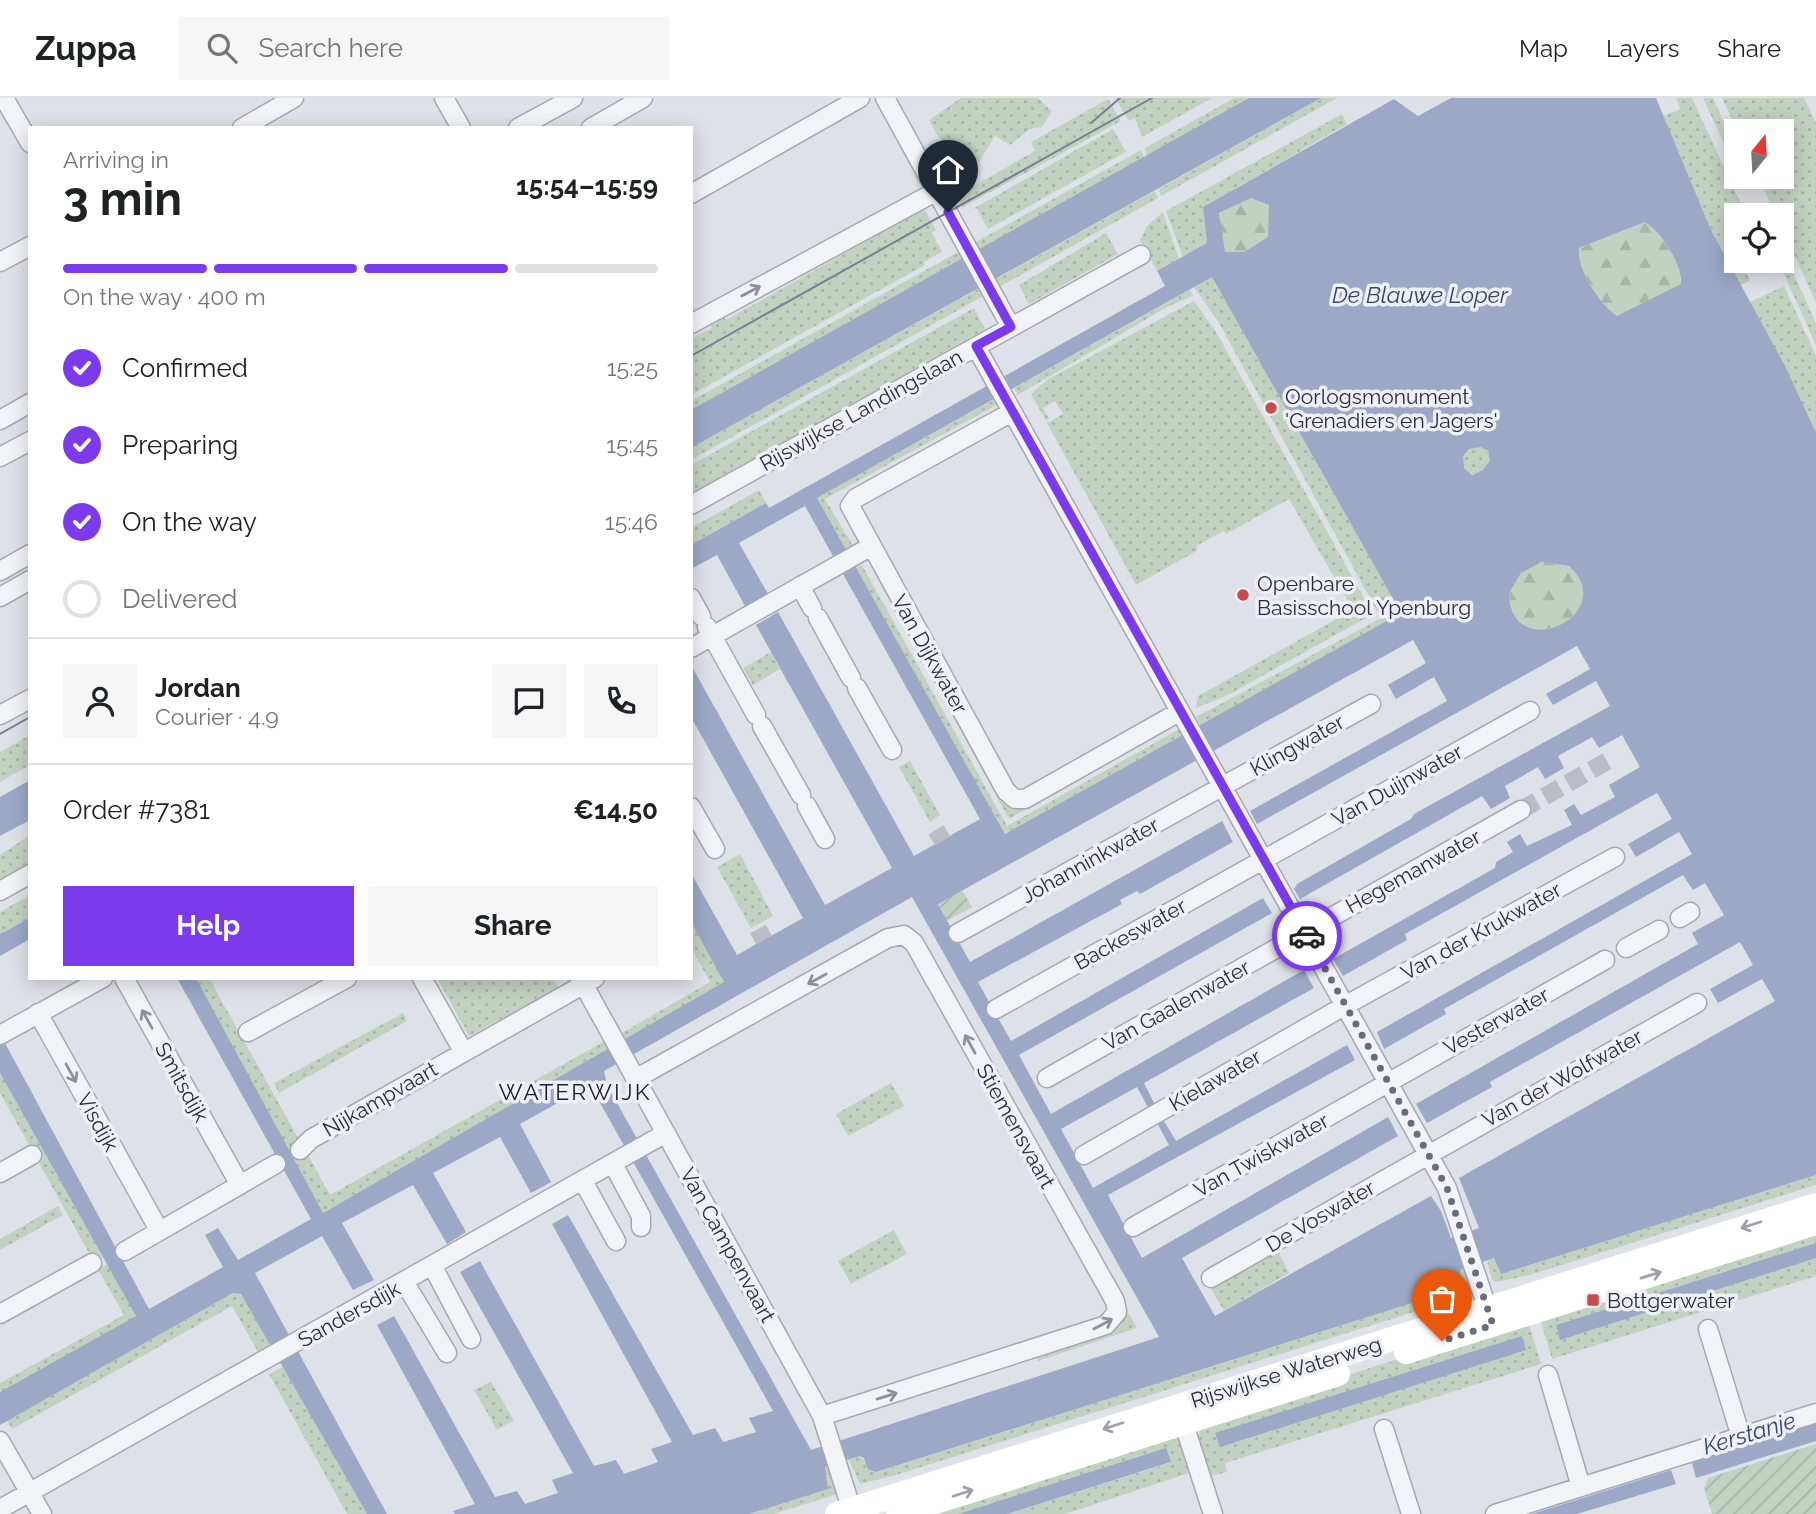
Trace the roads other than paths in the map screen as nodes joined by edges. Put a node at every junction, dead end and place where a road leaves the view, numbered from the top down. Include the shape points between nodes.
1 (294, 98) edge
2 (444, 98) edge
3 (573, 98) edge
4 (643, 98) edge
5 (860, 98) edge
6 (885, 98) edge
7 (6, 101) edge
8 (543, 105) edge
9 (245, 126) edge
10 (460, 126) edge
11 (521, 126) edge
12 (595, 126) edge
13 (28, 140) edge
14 (937, 191) junction
15 (693, 193) edge
16 (28, 247) edge
17 (1140, 255) dead end
18 (0, 262) edge
19 (693, 323) edge
20 (1011, 327) junction
21 (976, 346) junction
22 (28, 404) edge
23 (1009, 405) junction
24 (0, 419) edge
25 (28, 443) edge
26 (0, 457) edge
27 (693, 504) edge
28 (870, 547) junction
29 (28, 555) edge
30 (0, 570) edge
31 (28, 581) edge
32 (800, 586) junction
33 (0, 597) edge
34 (693, 602) edge
35 (707, 627) junction
36 (693, 645) edge
37 (28, 700) edge
38 (1371, 704) dead end
39 (1530, 711) dead end
40 (0, 715) edge
41 (1183, 719) junction
42 (892, 750) dead end
43 (1222, 786) junction
44 (693, 810) edge
45 (1521, 810) tunnel mouth
46 (825, 839) dead end
47 (715, 849) dead end
48 (1615, 857) dead end
49 (1263, 859) junction
50 (28, 875) edge
51 (0, 891) edge
52 (1659, 930) dead end
53 (1305, 932) junction
54 (958, 933) dead end
55 (1626, 948) dead end
56 (1605, 960) dead end
57 (99, 980) edge
58 (125, 980) edge
59 (343, 980) edge
60 (423, 980) edge
61 (587, 980) edge
62 (1697, 1003) dead end
63 (1346, 1005) junction
64 (996, 1009) dead end
65 (38, 1013) junction
66 (248, 1032) dead end
67 (2, 1034) edge
68 (463, 1051) junction
69 (633, 1071) junction
70 (1046, 1079) dead end
71 (1388, 1082) junction
72 (660, 1137) junction
73 (300, 1150) dead end
74 (1084, 1154) dead end
75 (1428, 1154) junction
76 (33, 1155) dead end
77 (619, 1161) junction
78 (276, 1164) dead end
79 (0, 1174) edge
80 (583, 1181) junction
81 (240, 1185) junction
82 (1816, 1205) edge
83 (1816, 1223) edge
84 (641, 1227) dead end
85 (1133, 1227) dead end
86 (159, 1230) junction
87 (616, 1241) dead end
88 (125, 1251) dead end
89 (92, 1263) dead end
90 (433, 1267) junction
91 (1211, 1278) dead end
92 (405, 1283) junction
93 (0, 1314) edge
94 (1490, 1317) junction
95 (1708, 1329) dead end
96 (471, 1339) dead end
97 (447, 1353) dead end
98 (1548, 1375) dead end
99 (1816, 1413) edge
100 (1181, 1415) junction
101 (825, 1423) junction
102 (1384, 1429) dead end
103 (1741, 1437) junction
104 (0, 1441) edge
105 (1581, 1487) junction
106 (29, 1492) junction
107 (5, 1506) edge
108 (847, 1512) edge
109 (42, 1514) edge
110 (898, 1514) edge
111 (1213, 1514) edge
112 (1411, 1514) edge
113 (1495, 1514) edge

1 - 9 street
2 - 10 street
3 - 8 street
4 - 12 street
5 - 15 street
6 - 14 street
7 - 13 street
8 - 11 street
19 -> 14 street
14 - 20 street
16 - 18 street
17 - 20 street, Rijswijkse Landingslaan
20 - 21 street, Rijswijkse Landingslaan
21 - 23 street
21 - 27 street, Rijswijkse Landingslaan
22 - 24 street
23 - 28 street, Van Dijkwater via 852,501 851,509
23 - 41 street
25 - 26 street
28 - 32 street
28 - 41 street, Van Dijkwater via 1006,791 1015,799 1025,799
29 - 30 street
31 - 33 street
32 - 35 street
32 - 42 street
34 - 35 street
35 - 36 street
35 - 46 street
37 - 40 street
38 - 43 street, Klingwater
39 - 49 street, Van Duijnwater
41 - 43 street
43 - 49 street
43 - 54 street, Johanninkwater
44 - 47 street
45 - 53 street, Hegemanwater
48 - 63 street, Van der Krukwater
49 - 53 street
49 - 64 street, Backeswater
50 - 51 street
52 - 55 street
53 - 63 street
53 - 70 street, Van Gaalenwater
56 - 71 street, Vesterwater
57 - 65 street
81 -> 58 street, Smitsdijk
59 - 66 street
60 - 68 street
61 - 68 street, Nijkampvaart
61 - 69 street, Van Campenvaart
62 - 75 street, Van der Wolfwater
63 - 71 street
63 - 74 street, Kielawater
65 - 67 street
65 -> 86 street, Visdijk
68 - 73 street, Nijkampvaart via 311,1139
69 - 72 street, Van Campenvaart
101 -> 69 street, Stiemensvaart via 1107,1325 1117,1312 1115,1301 914,943 904,935 888,938
71 - 75 street
71 - 85 street, Van Twiskwater
72 - 77 street, Sandersdijk
72 - 101 street, Van Campenvaart
75 - 91 street, De Voswater
75 - 94 street via 1450,1193
76 - 79 street
77 - 80 street, Sandersdijk
77 - 84 street
78 - 81 street
80 - 87 street
80 - 90 street, Sandersdijk
81 - 86 street
82 -> 94 main road, Rijswijkse Waterweg
94 -> 83 main road, Rijswijkse Waterweg
86 - 88 street
89 - 93 street
90 - 92 street, Sandersdijk
90 - 96 street
92 - 97 street
92 - 106 street, Sandersdijk
94 - 100 main road, Rijswijkse Waterweg
95 - 103 street
98 - 105 street
99 - 103 street
100 -> 108 main road, Rijswijkse Waterweg
110 -> 100 main road, Rijswijkse Waterweg
100 - 111 street
101 - 108 street, Van Campenvaart
102 - 112 street
103 - 105 street
104 - 106 street
105 - 113 street
106 - 107 street, Sandersdijk
106 - 109 street

